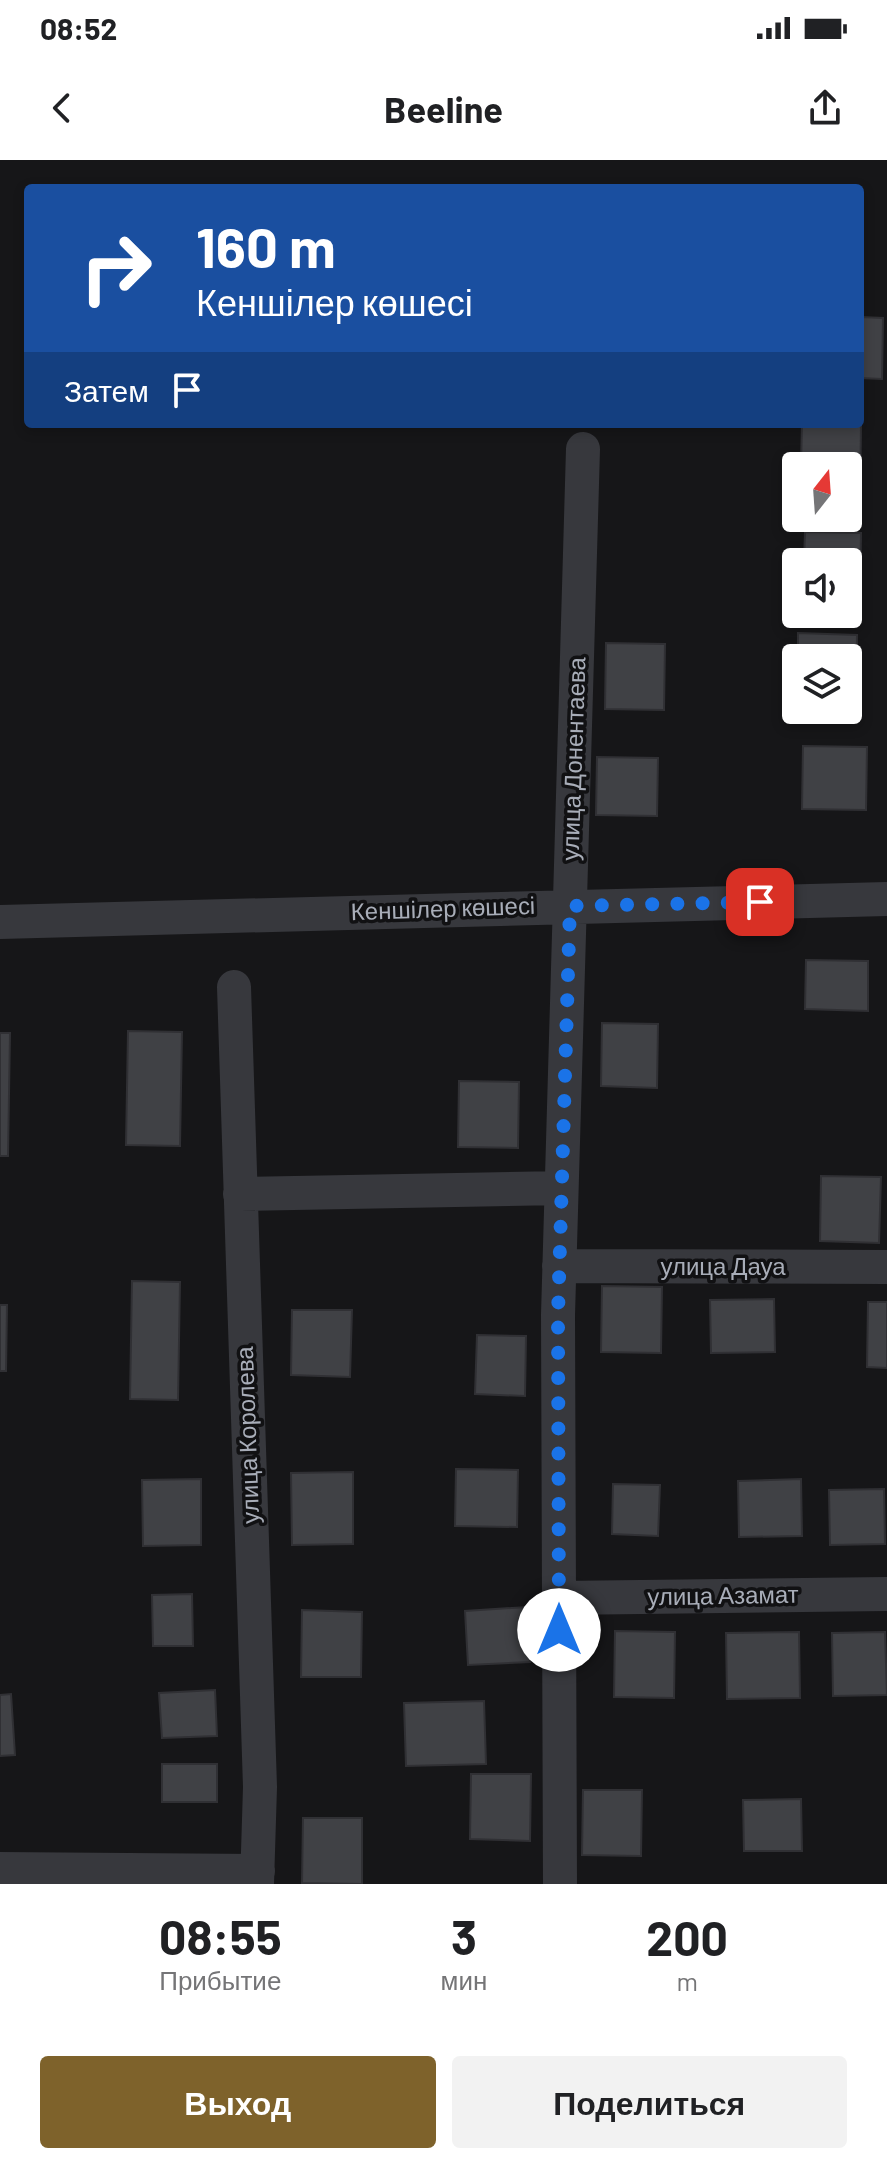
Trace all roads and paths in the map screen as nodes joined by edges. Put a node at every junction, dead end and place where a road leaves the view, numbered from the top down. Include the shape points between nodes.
1 (583, 449) dead end
2 (887, 899) edge
3 (570, 906) junction
4 (0, 922) edge
5 (234, 987) dead end
6 (561, 1188) junction
7 (240, 1194) junction
8 (559, 1266) junction
9 (887, 1267) edge
10 (887, 1594) edge
11 (559, 1598) junction
12 (0, 1869) edge
13 (258, 1878) edge
14 (560, 1884) edge

1 - 3 street, улица Донентаева
2 - 3 street, Кеншілер көшесі
3 - 4 street, Кеншілер көшесі
3 - 6 street, улица Донентаева
5 - 7 street, улица Королева
6 - 7 street
6 - 8 street, улица Донентаева
7 - 13 street, улица Королева via 260,1787
8 - 9 street, улица Дауа
8 - 11 street, улица Донентаева
10 - 11 street, улица Азамат
11 - 14 street, улица Донентаева
12 - 13 street

